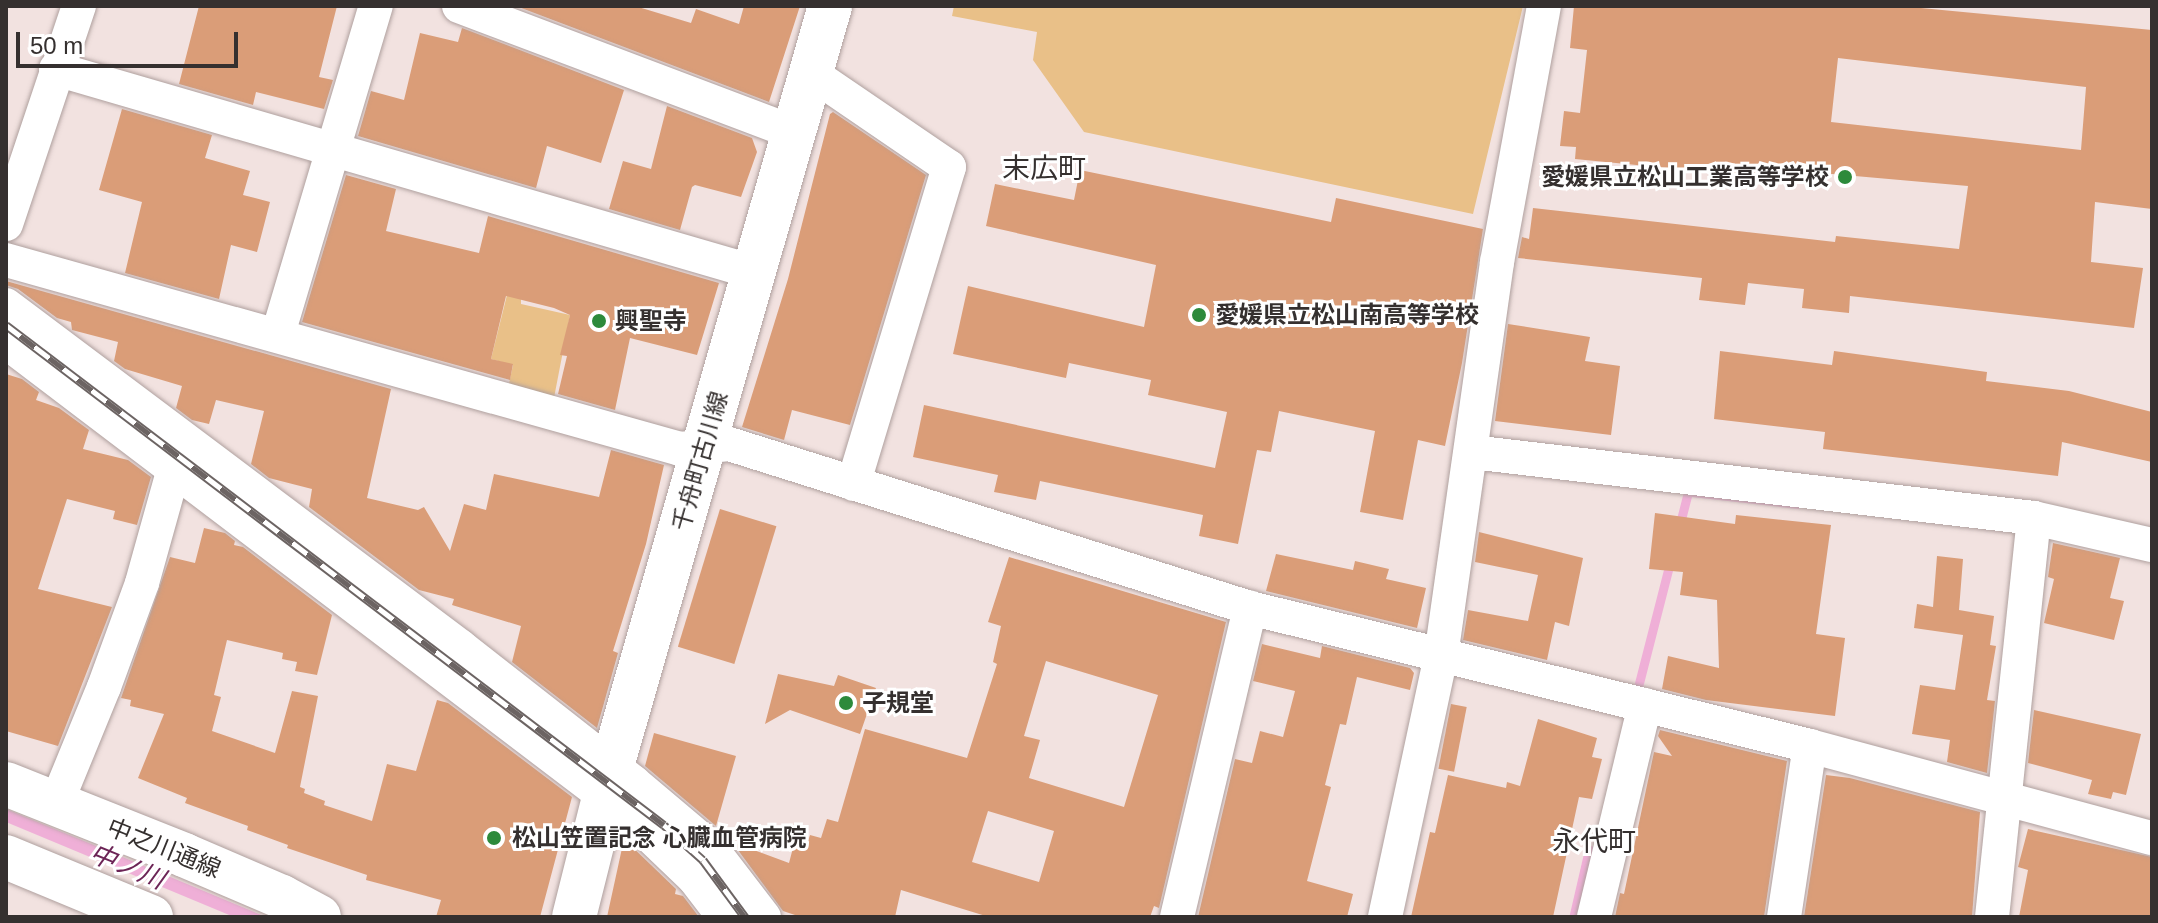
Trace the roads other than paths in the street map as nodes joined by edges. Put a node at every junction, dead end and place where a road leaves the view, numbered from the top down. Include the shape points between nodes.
1 (79, 6) edge
2 (376, 6) edge
3 (459, 6) edge
4 (830, 6) edge
5 (1544, 6) edge
6 (56, 69) junction
7 (811, 73) junction
8 (793, 132) junction
9 (333, 149) junction
10 (6, 224) edge
11 (6, 260) edge
12 (754, 272) junction
13 (6, 305) edge
14 (278, 334) junction
15 (6, 342) edge
16 (704, 447) junction
17 (1472, 452) junction
18 (173, 472) junction
19 (853, 484) junction
20 (2034, 518) junction
21 (2152, 545) edge
22 (1250, 608) junction
23 (1441, 656) junction
24 (1645, 705) junction
25 (1810, 746) junction
26 (608, 782) junction
27 (6, 784) edge
28 (2006, 799) junction
29 (56, 804) junction
30 (2152, 838) edge
31 (6, 857) edge
32 (151, 917) edge
33 (319, 917) edge
34 (574, 917) edge
35 (724, 917) edge
36 (764, 917) edge
37 (1177, 917) edge
38 (1385, 917) edge
39 (1594, 917) edge
40 (1784, 917) edge
41 (1992, 917) edge

1 - 6 street
2 - 9 street
3 - 8 street
4 - 7 street, 千舟町古川線
5 - 17 street via 1497,262
6 - 9 street
6 - 10 street
7 - 8 street, 千舟町古川線
7 - 19 street via 949,167
8 - 12 street, 千舟町古川線
9 - 12 street
9 - 14 street
11 - 14 street
12 - 16 street, 千舟町古川線
13 - 26 street via 461,647
14 - 16 street via 680,449
15 - 18 street
16 - 19 street via 729,444
16 - 26 street, 千舟町古川線
17 - 20 street
17 - 23 street
18 - 26 street
18 - 29 street via 142,583
19 - 22 street
20 - 21 street
20 - 28 street
22 - 23 street
22 - 37 street
23 - 24 street
23 - 38 street
24 - 25 street
24 - 39 street
25 - 28 street
25 - 40 street
26 - 34 street, 千舟町古川線
26 - 35 street
26 - 36 street via 711,848
27 - 29 street, 中之川通線
28 - 30 street
28 - 41 street
29 - 33 street, 中之川通線
31 - 32 street

